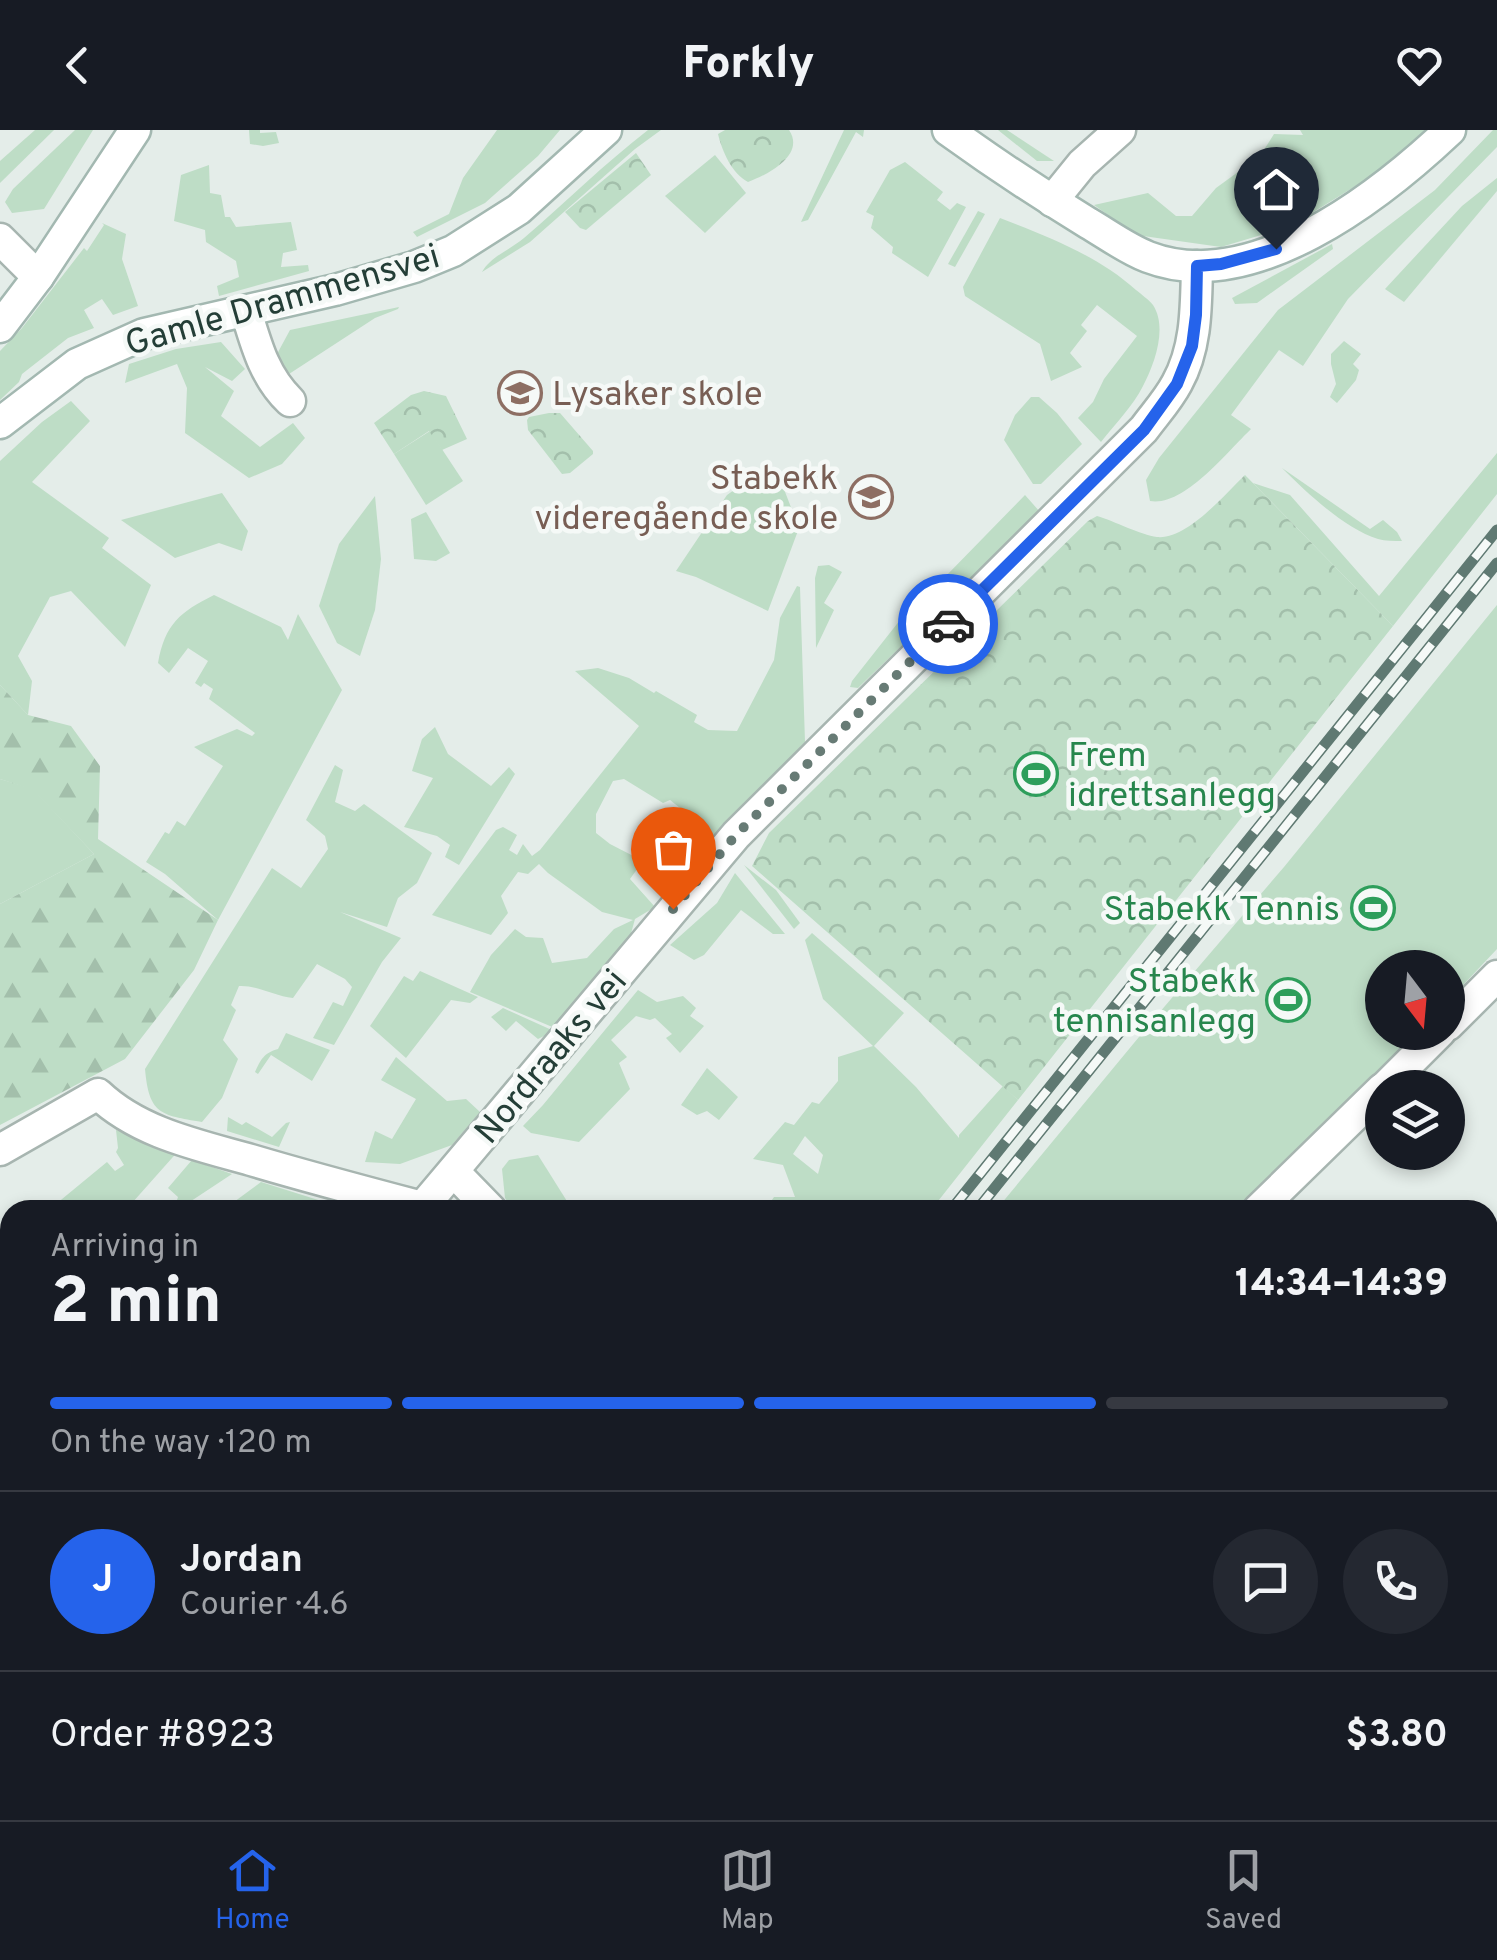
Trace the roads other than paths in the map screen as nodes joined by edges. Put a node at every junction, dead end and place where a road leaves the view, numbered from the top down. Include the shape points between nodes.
1 (136, 130) edge
2 (606, 130) edge
3 (948, 130) edge
4 (1120, 130) edge
5 (1450, 130) edge
6 (1052, 201) junction
7 (0, 239) edge
8 (1197, 266) junction
9 (38, 277) junction
10 (246, 310) junction
11 (0, 327) edge
12 (290, 401) dead end
13 (0, 423) edge
14 (1497, 976) edge
15 (1465, 1009) edge
16 (1422, 1050) edge
17 (1401, 1070) edge
18 (1365, 1106) edge
19 (0, 1150) edge
20 (454, 1172) junction
21 (392, 1200) edge
22 (428, 1200) edge
23 (481, 1200) edge
24 (1268, 1200) edge

1 - 9 street
2 - 10 street, Gamle Drammensvei via 518,209 453,251 375,280
3 - 6 street
4 - 6 street
5 - 8 street via 1392,183 1318,230 1245,259
6 - 8 street via 1148,257
7 - 9 street
8 - 20 street, Nordraaks vei via 1192,346 1177,384 1144,430 736,835
9 - 11 street
10 - 12 street via 259,355
10 - 13 street, Gamle Drammensvei via 109,348
14 - 15 street
16 - 17 street
18 - 24 street
19 - 21 street via 98,1094 146,1127
20 - 22 street, Nordraaks vei
20 - 23 street

